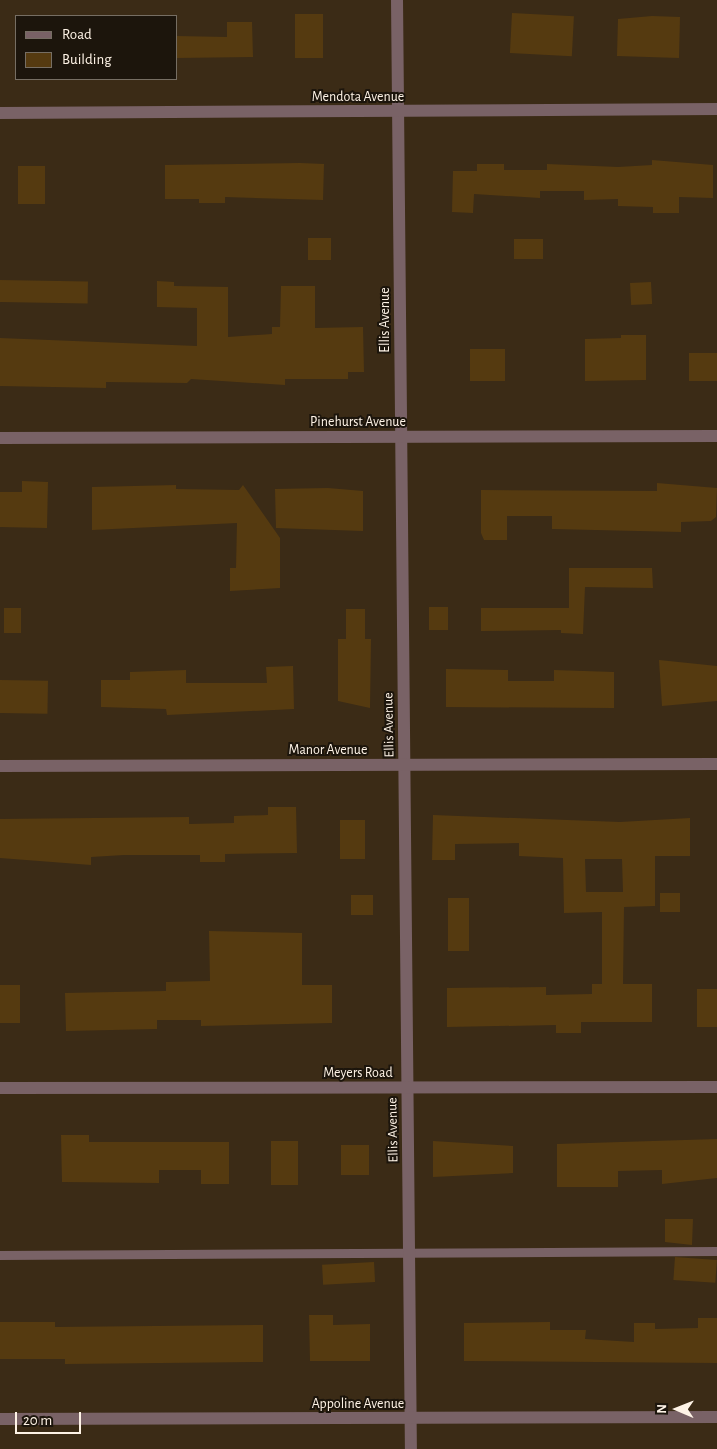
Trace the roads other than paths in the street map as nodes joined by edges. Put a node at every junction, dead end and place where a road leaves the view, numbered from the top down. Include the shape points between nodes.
1 (398, 0) edge
2 (717, 109) edge
3 (399, 112) junction
4 (0, 114) edge
5 (717, 436) edge
6 (401, 437) junction
7 (0, 438) edge
8 (717, 764) edge
9 (405, 765) junction
10 (0, 766) edge
11 (408, 1087) junction
12 (717, 1087) edge
13 (0, 1088) edge
14 (717, 1251) edge
15 (409, 1253) junction
16 (0, 1255) edge
17 (717, 1417) edge
18 (411, 1418) junction
19 (0, 1420) edge
20 (411, 1449) edge

1 - 3 street, Ellis Avenue
2 - 3 street, Mendota Avenue
3 - 4 street, Mendota Avenue
3 - 6 street, Ellis Avenue
5 - 6 street, Pinehurst Avenue
6 - 7 street, Pinehurst Avenue
6 - 9 street, Ellis Avenue
8 - 9 street, Manor Avenue
9 - 10 street, Manor Avenue
9 - 11 street, Ellis Avenue
11 - 12 street, Meyers Road
11 - 13 street, Meyers Road
11 - 15 street, Ellis Avenue
14 - 15 lane
15 - 16 lane
15 - 18 street, Ellis Avenue
17 - 18 street, Appoline Avenue
18 - 19 street, Appoline Avenue
18 - 20 street, Ellis Avenue

